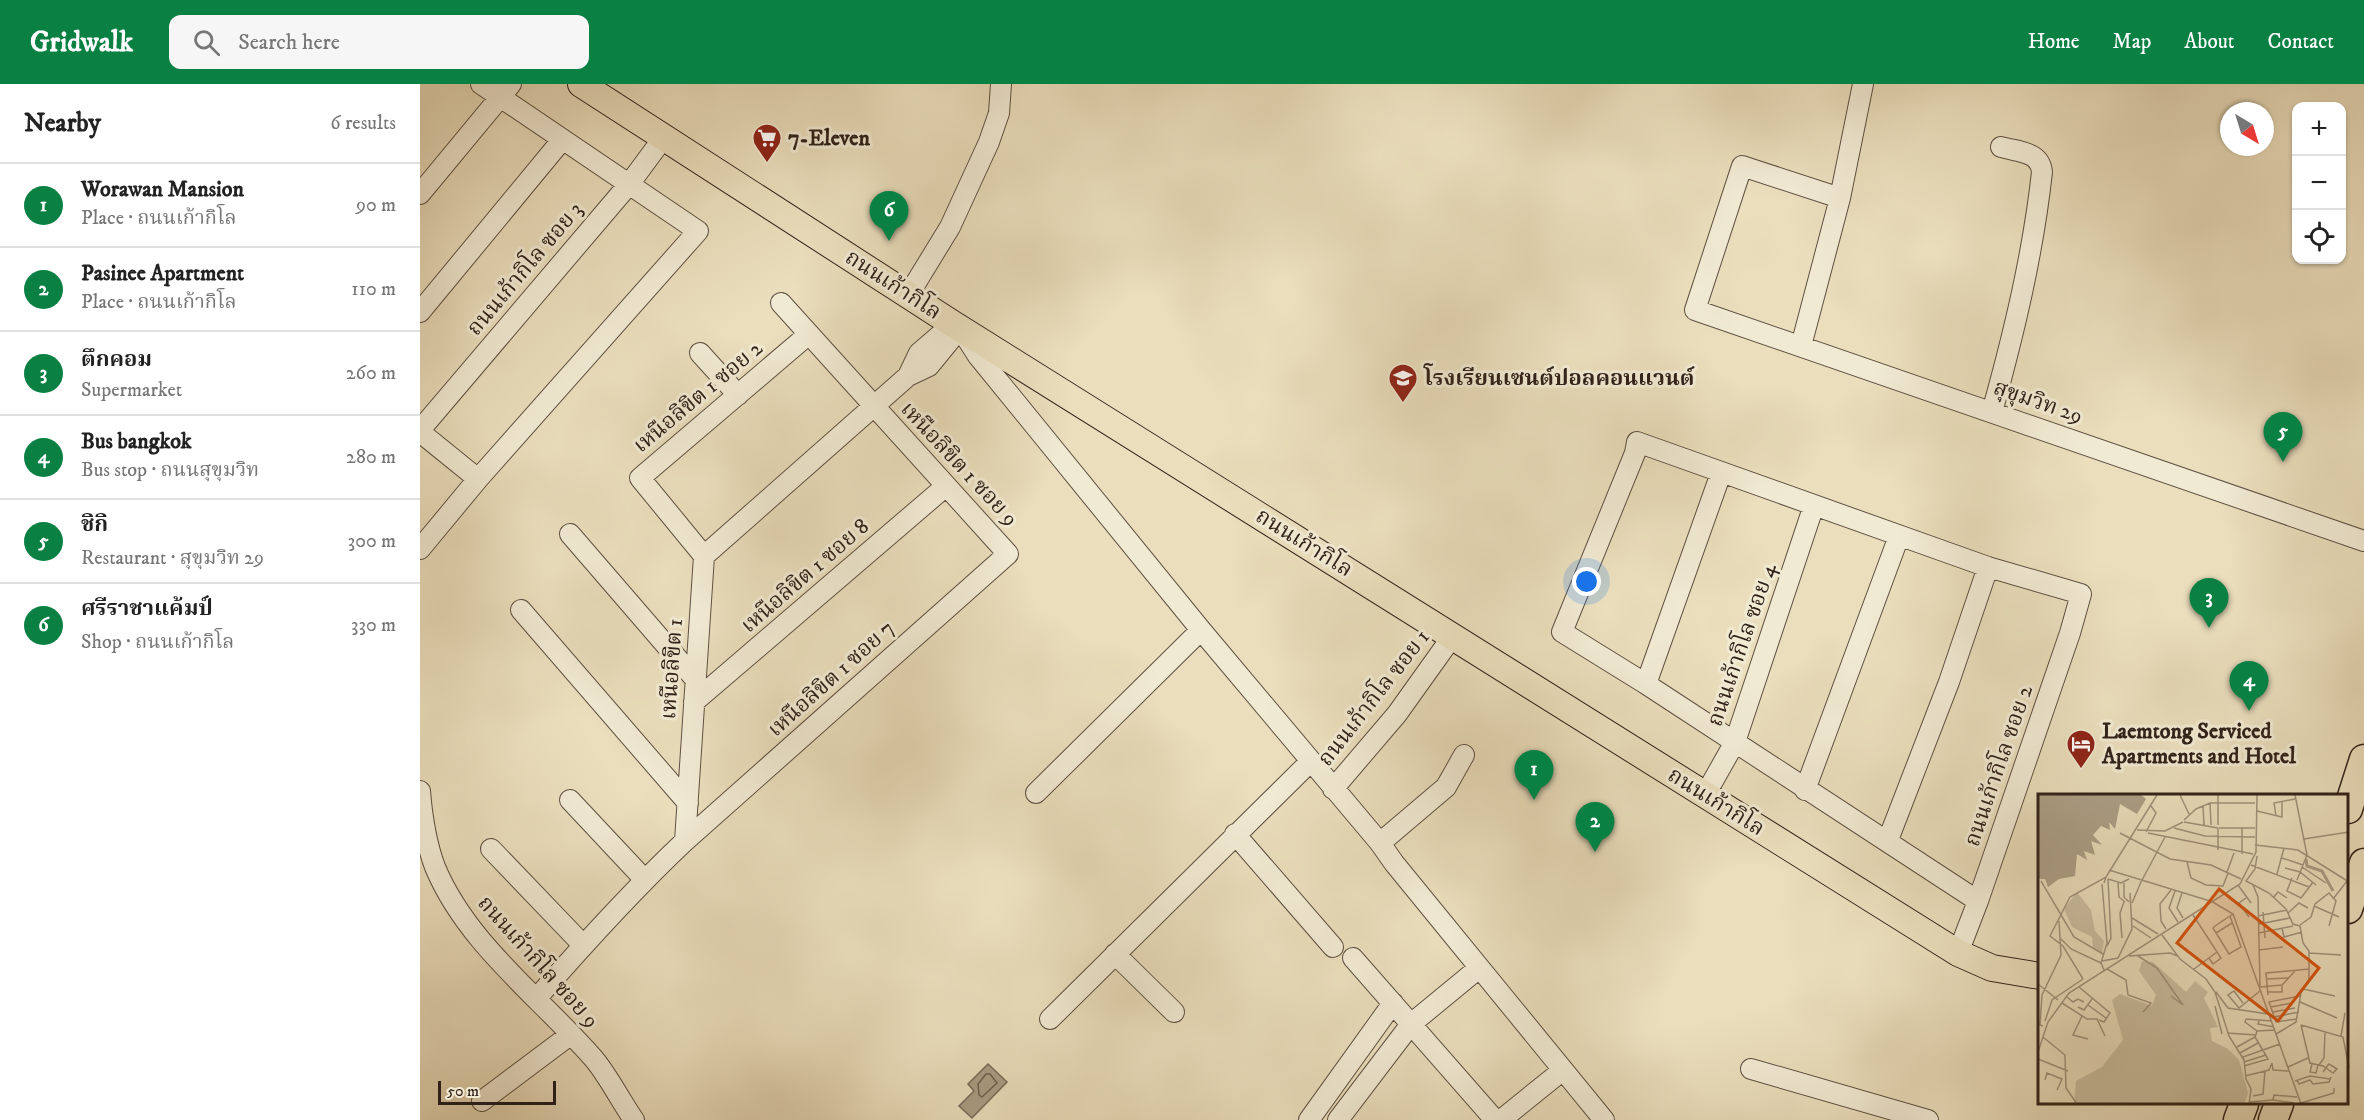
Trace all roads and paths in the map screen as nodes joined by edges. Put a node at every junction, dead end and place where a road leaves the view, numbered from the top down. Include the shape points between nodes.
1 (481, 84) edge
2 (1001, 84) edge
3 (1863, 84) edge
4 (595, 88) edge
5 (506, 91) edge
6 (664, 137) junction
7 (562, 140) junction
8 (2001, 147) dead end
9 (630, 183) junction
10 (420, 194) edge
11 (1840, 198) junction
12 (909, 294) junction
13 (781, 303) dead end
14 (420, 312) edge
15 (957, 326) junction
16 (809, 334) junction
17 (1801, 346) junction
18 (700, 352) dead end
19 (738, 395) junction
20 (874, 407) junction
21 (1992, 412) junction
22 (420, 431) edge
23 (1721, 473) junction
24 (478, 479) junction
25 (946, 486) junction
26 (1814, 505) junction
27 (570, 534) dead end
28 (1899, 536) junction
29 (2364, 541) edge
30 (420, 549) edge
31 (1008, 554) joint
32 (704, 556) junction
33 (1988, 567) junction
34 (521, 610) dead end
35 (1200, 630) junction
36 (1452, 637) junction
37 (696, 680) junction
38 (1646, 684) junction
39 (694, 702) junction
40 (1735, 742) junction
41 (1464, 755) dead end
42 (2364, 759) edge
43 (1310, 762) junction
44 (1333, 789) junction
45 (1806, 790) junction
46 (420, 791) edge
47 (1036, 793) dead end
48 (1705, 795) junction
49 (570, 800) dead end
50 (688, 803) junction
51 (2349, 806) edge
52 (1235, 834) junction
53 (1888, 840) junction
54 (685, 841) junction
55 (1380, 843) junction
56 (491, 849) dead end
57 (2364, 863) edge
58 (645, 880) junction
59 (1978, 901) junction
60 (2352, 901) edge
61 (583, 945) junction
62 (1333, 948) dead end
63 (1958, 953) junction
64 (1115, 954) junction
65 (1353, 958) dead end
66 (1479, 968) junction
67 (2038, 976) edge
68 (536, 999) junction
69 (1393, 1003) junction
70 (1174, 1012) dead end
71 (1050, 1019) dead end
72 (1411, 1024) junction
73 (570, 1035) junction
74 (1751, 1069) dead end
75 (1563, 1070) junction
76 (482, 1101) dead end
77 (2244, 1105) edge
78 (2279, 1105) edge
79 (627, 1117) edge
80 (1309, 1120) edge
81 (1338, 1120) edge
82 (1495, 1120) edge
83 (1501, 1120) edge
84 (1604, 1120) edge
85 (1928, 1120) edge
86 (2238, 1120) edge
87 (2273, 1120) edge

1 - 5 street
2 - 12 street via 999,113 989,142 950,227
3 - 11 street
4 - 6 main road, ถนนเก้ากิโล
5 - 7 street
5 - 10 street
6 - 9 street, ถนนเก้ากิโล ซอย 3
6 - 12 main road, ถนนเก้ากิโล
7 - 9 street
7 - 14 street
8 - 21 street via 2036,157 2042,172 2015,328
9 - 22 street, ถนนเก้ากิโล ซอย 3
9 - 24 street via 698,231
11 - 17 street
11 - 17 street, สุขุมวิท 29 via 1742,166 1695,310
12 - 15 main road, ถนนเก้ากิโล
13 - 16 street, เหนือลิขิต 1 ซอย 9
15 - 20 street via 929,366 908,376
15 - 35 street
15 - 36 main road, ถนนเก้ากิโล
16 - 19 street, เหนือลิขิต 1 ซอย 2
16 - 20 street, เหนือลิขิต 1 ซอย 9
17 - 21 street, สุขุมวิท 29
18 - 19 street
19 - 32 street, เหนือลิขิต 1 ซอย 2 via 640,478
20 - 25 street, เหนือลิขิต 1 ซอย 9
20 - 32 street
21 - 29 street, สุขุมวิท 29
22 - 24 street
23 - 26 street
23 - 38 street
23 - 38 street via 1637,441 1562,632
24 - 30 street
25 - 31 street, เหนือลิขิต 1 ซอย 9
25 - 39 street, เหนือลิขิต 1 ซอย 8
26 - 28 street
26 - 40 street, ถนนเก้ากิโล ซอย 4
27 - 37 street
28 - 33 street
28 - 45 street
31 - 54 street, เหนือลิขิต 1 ซอย 7
32 - 37 street, เหนือลิขิต 1
33 - 53 street
33 - 59 street, ถนนเก้ากิโล ซอย 2 via 2081,594
34 - 50 street
35 - 43 street
35 - 47 street
36 - 44 street, ถนนเก้ากิโล ซอย 1 via 1397,714
36 - 48 main road, ถนนเก้ากิโล
37 - 39 street, เหนือลิขิต 1
38 - 40 street
39 - 50 street, เหนือลิขิต 1
40 - 45 street
40 - 48 street, ถนนเก้ากิโล ซอย 4
41 - 55 street via 1446,787
42 - 51 highway
43 - 44 street
43 - 52 street
44 - 55 street
45 - 53 street
46 - 68 street, ถนนเก้ากิโล ซอย 9 via 434,864 444,886 474,931
48 - 63 main road, ถนนเก้ากิโล
49 - 58 street
50 - 54 street, เหนือลิขิต 1
52 - 62 street
52 - 64 street
53 - 59 street
54 - 58 street
55 - 66 street
56 - 61 street
57 - 60 highway
58 - 61 street
59 - 63 street, ถนนเก้ากิโล ซอย 2
61 - 68 street
63 - 67 main road, ถนนเก้ากิโล via 1992,968
64 - 70 street
64 - 71 street
65 - 69 street
66 - 72 street
66 - 75 street
68 - 73 street, ถนนเก้ากิโล ซอย 9
69 - 72 street
69 - 80 street
72 - 81 street
72 - 82 street
73 - 76 street
73 - 79 street, ถนนเก้ากิโล ซอย 9 via 595,1061
74 - 85 street
75 - 83 street
75 - 84 street
77 - 86 highway
78 - 87 highway

